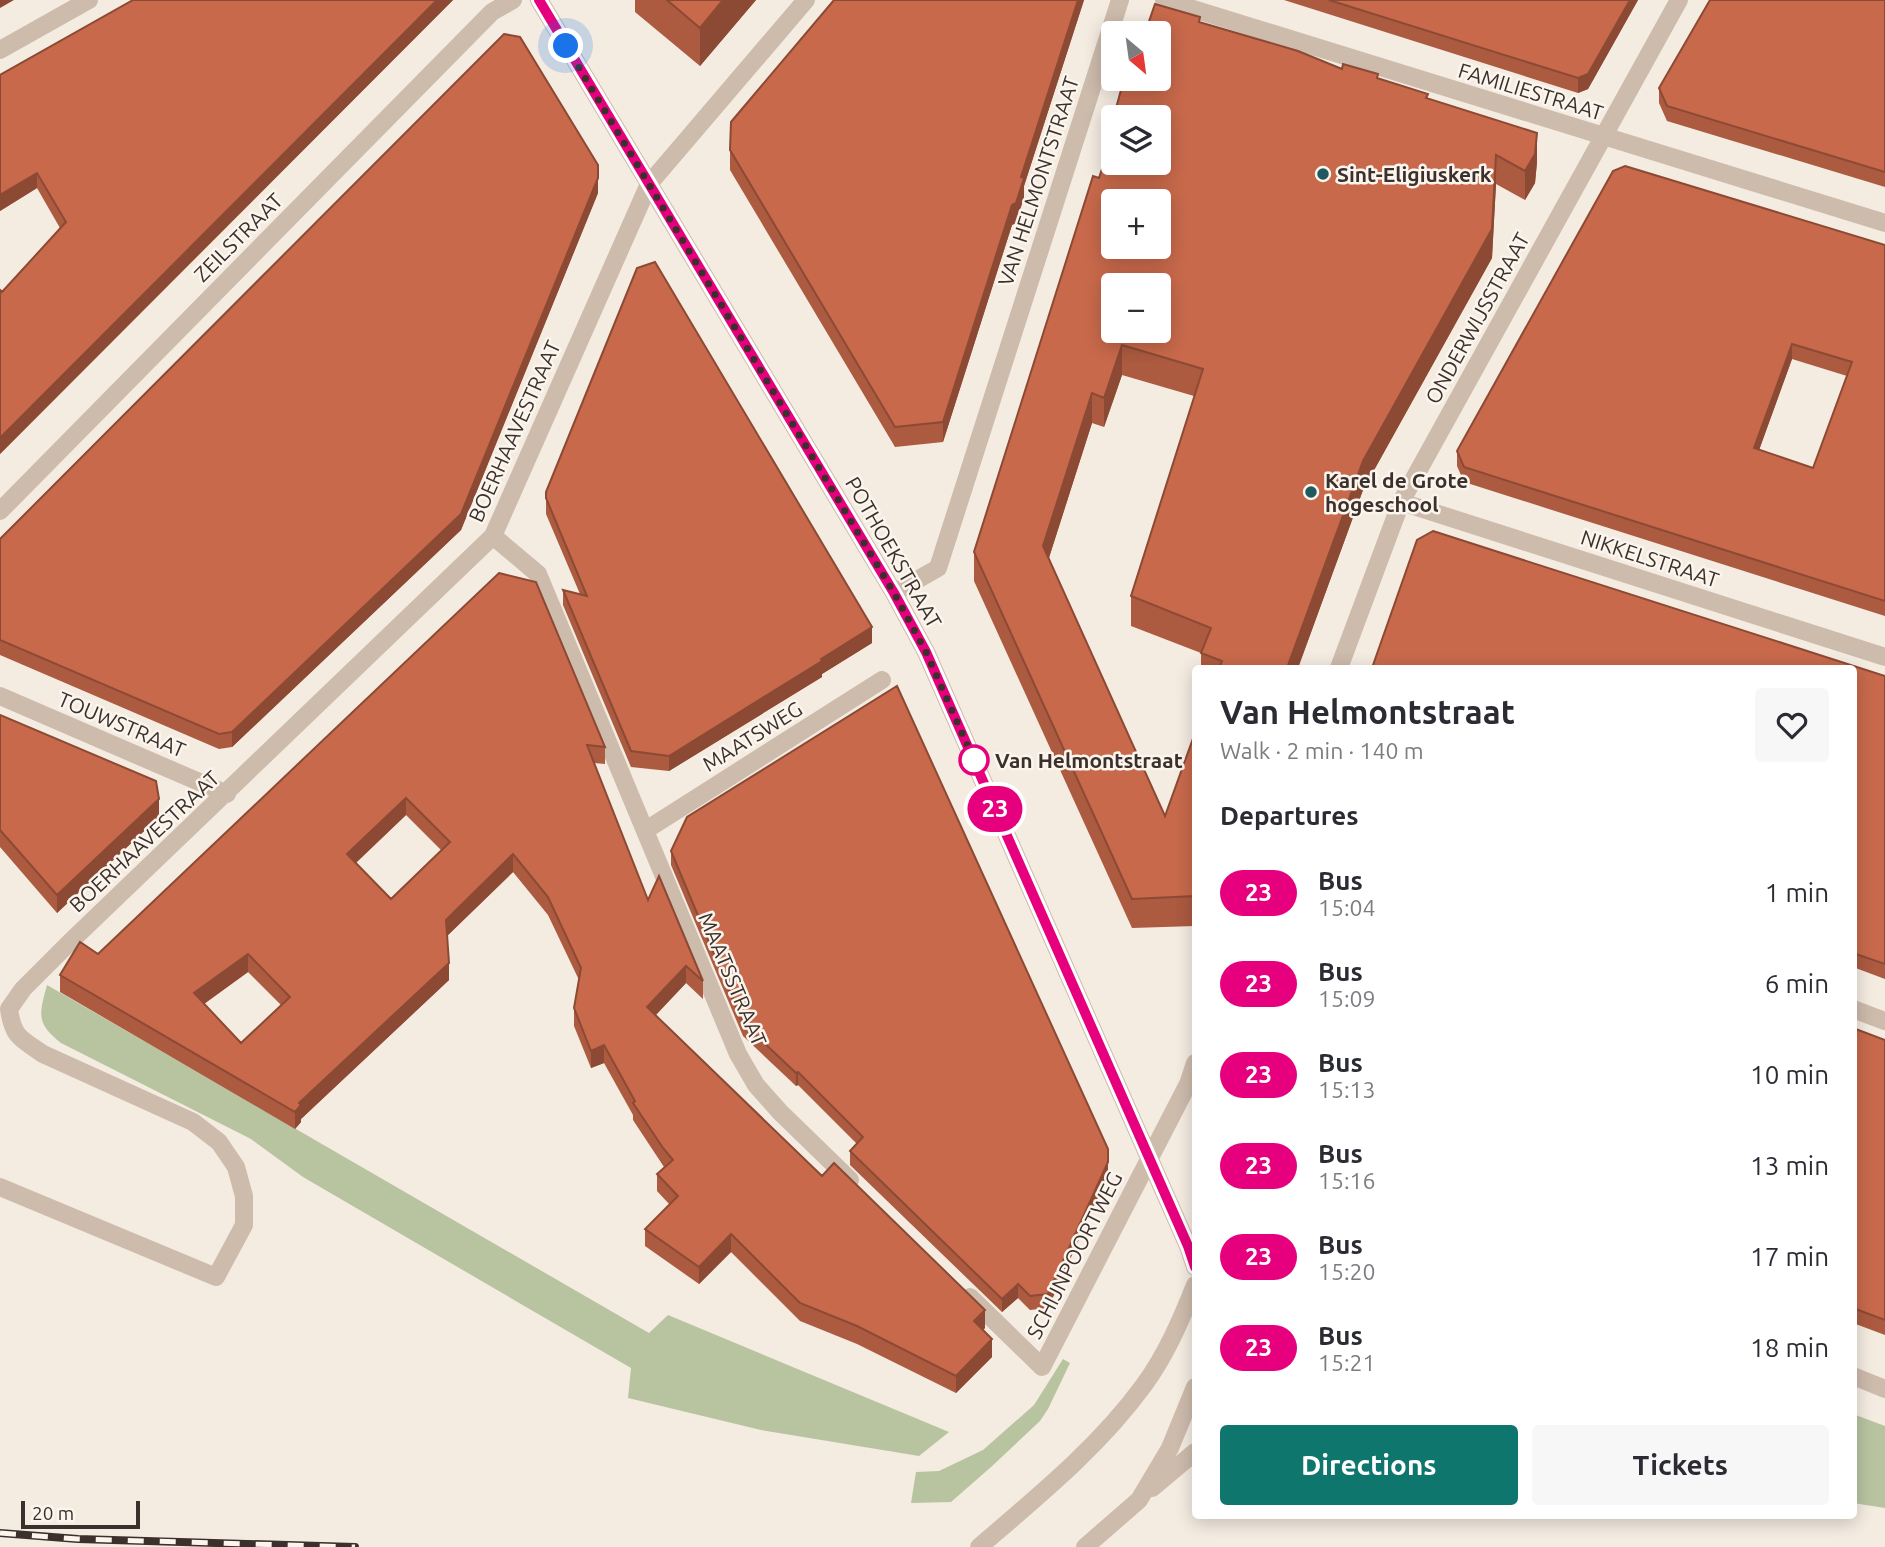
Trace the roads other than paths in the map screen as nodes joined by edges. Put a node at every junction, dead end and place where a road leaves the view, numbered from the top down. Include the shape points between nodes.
1 (89, 0) edge
2 (513, 0) edge
3 (539, 0) edge
4 (806, 0) edge
5 (1120, 0) edge
6 (1164, 0) edge
7 (1679, 0) edge
8 (0, 50) edge
9 (1603, 137) junction
10 (649, 184) junction
11 (1885, 223) edge
12 (1401, 502) junction
13 (0, 512) edge
14 (493, 536) junction
15 (894, 593) junction
16 (1885, 657) edge
17 (1340, 665) edge
18 (882, 680) dead end
19 (0, 696) edge
20 (227, 794) junction
21 (646, 830) junction
22 (1857, 1010) edge
23 (1885, 1021) edge
24 (1192, 1072) edge
25 (1149, 1157) junction
26 (0, 1187) edge
27 (858, 1188) edge
28 (1192, 1258) edge
29 (955, 1282) edge
30 (1192, 1292) edge
31 (1857, 1378) edge
32 (1885, 1388) edge
33 (1192, 1394) edge
34 (1192, 1455) edge
35 (1139, 1500) junction
36 (979, 1547) edge
37 (1085, 1547) edge

1 - 8 street
2 - 13 street, ZEILSTRAAT via 492,12
3 - 10 street, POTHOEKSTRAAT
4 - 10 street, BOERHAAVESTRAAT
5 - 15 street, VAN HELMONTSTRAAT via 938,568
6 - 9 street, FAMILIESTRAAT
7 - 9 street, ONDERWIJSSTRAAT
9 - 11 street, FAMILIESTRAAT
9 - 12 street, ONDERWIJSSTRAAT
10 - 14 street, BOERHAAVESTRAAT
10 - 15 street, POTHOEKSTRAAT
12 - 16 street, NIKKELSTRAAT
12 - 17 street, ONDERWIJSSTRAAT
14 - 20 street, BOERHAAVESTRAAT
14 - 21 street, MAATSSTRAAT via 538,574
15 - 25 street, POTHOEKSTRAAT via 926,652
18 - 21 street, MAATSWEG
19 - 20 street, TOUWSTRAAT
20 - 26 street, BOERHAAVESTRAAT via 70,942 9,1009 11,1027 43,1054 193,1122 219,1142 236,1167 244,1196 244,1225 216,1278
21 - 27 street, MAATSSTRAAT via 738,1054 756,1085
22 - 23 street
24 - 25 street
25 - 28 street, SCHIJNPOORTWEG
25 - 29 street, SCHIJNPOORTWEG via 1042,1367
30 - 36 street via 1144,1385 1077,1460
31 - 32 street
33 - 35 street via 1170,1448
34 - 35 street
35 - 37 street

